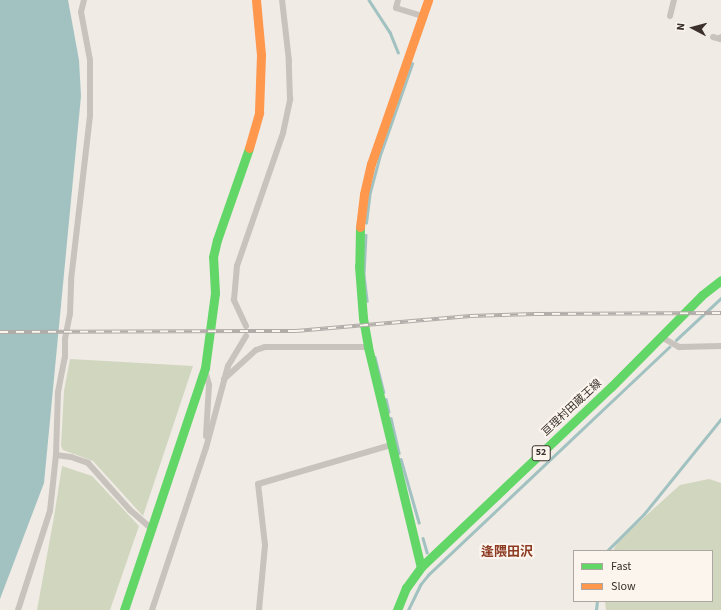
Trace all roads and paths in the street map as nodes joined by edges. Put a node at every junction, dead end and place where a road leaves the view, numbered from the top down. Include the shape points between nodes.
1 (84, 0) edge
2 (256, 0) edge
3 (282, 0) edge
4 (398, 0) edge
5 (428, 0) edge
6 (674, 0) edge
7 (422, 16) junction
8 (670, 16) dead end
9 (713, 37) dead end
10 (721, 37) edge
11 (721, 280) edge
12 (246, 326) dead end
13 (246, 336) dead end
14 (660, 337) junction
15 (721, 346) edge
16 (368, 347) junction
17 (205, 368) junction
18 (224, 380) junction
19 (391, 446) junction
20 (206, 448) junction
21 (56, 455) junction
22 (151, 528) junction
23 (421, 567) junction
24 (18, 610) edge
25 (124, 610) edge
26 (152, 610) edge
27 (259, 610) edge
28 (397, 610) edge

1 - 21 street via 82,12 90,60 90,115 71,280 70,314 58,392
2 - 17 street via 261,55 259,112 254,135 213,257 215,293
3 - 12 street via 289,61 290,99 283,133 237,266 234,300
4 - 7 street via 396,8
5 - 7 street
6 - 8 street
7 - 16 street via 380,135 364,194 359,266
9 - 10 street
11 - 14 street, 亘理村田蔵王線 / 52 via 702,295
13 - 18 street via 228,366
14 - 15 street via 679,347
14 - 23 street, 亘理村田蔵王線 / 52 via 611,387
16 - 18 street via 265,347 256,350
16 - 19 street
17 - 20 street via 209,385
17 - 22 street
18 - 20 street
19 - 23 street
19 - 27 street via 258,484 265,546
20 - 26 street
21 - 22 street via 88,463 130,510
21 - 24 street via 50,511
22 - 25 street
23 - 28 street, 亘理村田蔵王線 / 52 via 406,588

